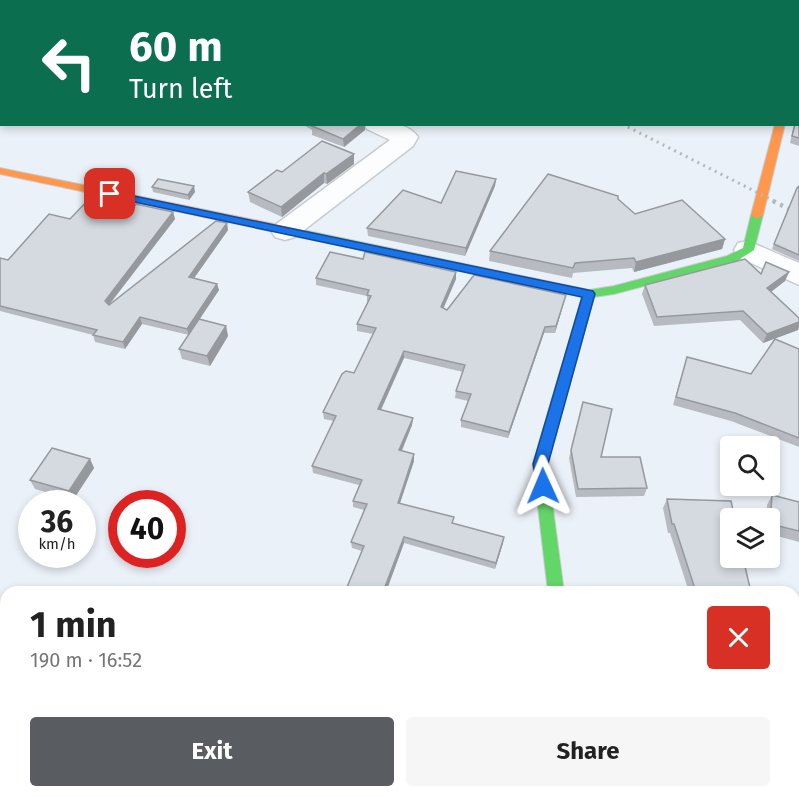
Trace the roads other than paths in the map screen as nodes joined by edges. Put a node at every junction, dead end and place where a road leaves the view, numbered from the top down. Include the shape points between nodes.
1 (380, 126) edge
2 (779, 126) edge
3 (0, 171) edge
4 (285, 231) junction
5 (748, 250) junction
6 (799, 275) edge
7 (589, 294) junction
8 (555, 586) edge

1 - 4 street via 405,137 404,141
2 - 5 street
3 - 4 street
4 - 7 street
5 - 6 street
5 - 7 street via 731,259
7 - 8 street via 540,464

